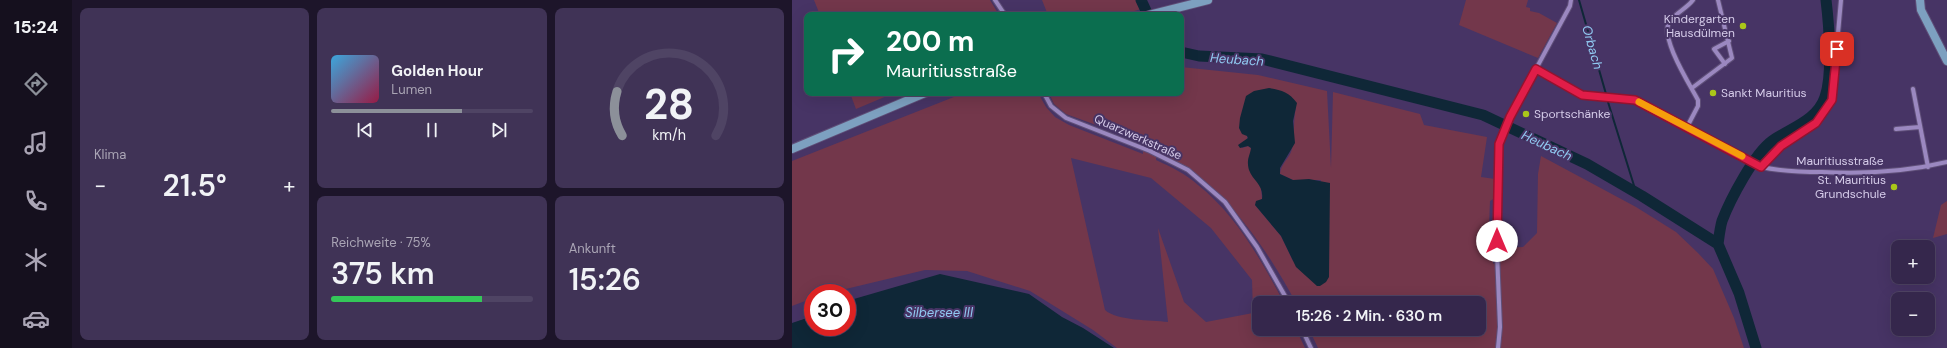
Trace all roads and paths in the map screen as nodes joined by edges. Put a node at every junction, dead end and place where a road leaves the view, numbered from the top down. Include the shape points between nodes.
1 (995, 0) edge
2 (1208, 0) edge
3 (1571, 0) edge
4 (1692, 0) edge
5 (1718, 0) edge
6 (1840, 0) edge
7 (1920, 0) edge
8 (1003, 12) edge
9 (1161, 12) edge
10 (1729, 40) junction
11 (1947, 61) edge
12 (1725, 64) junction
13 (1536, 69) junction
14 (1692, 88) junction
15 (1913, 89) dead end
16 (919, 96) edge
17 (1046, 96) edge
18 (1686, 127) junction
19 (1920, 127) junction
20 (1896, 129) dead end
21 (792, 149) edge
22 (1947, 162) edge
23 (1759, 166) junction
24 (1928, 167) junction
25 (1286, 296) edge
26 (1305, 336) edge
27 (1311, 348) edge
28 (1498, 348) edge

1 - 8 street
2 - 9 main road
3 - 13 street
4 - 14 street via 1669,21 1666,28 1670,44
5 - 10 street
6 - 23 street via 1832,100 1816,123 1781,146
7 - 11 main road via 1921,10
10 - 12 street via 1732,58
10 - 12 street via 1714,49
12 - 14 street
13 - 18 street, Mauritiusstraße via 1582,95 1635,100
13 - 28 street via 1510,117 1499,144 1496,228 1500,328
14 - 18 street via 1698,106
15 - 19 street
16 - 21 main road
17 - 25 street, Quarzwerkstraße via 1052,106 1066,118 1150,151 1188,170 1225,202 1257,247
18 - 23 street, Mauritiusstraße
19 - 20 street
19 - 24 street
22 - 24 street, Mauritiusstraße
23 - 24 street, Mauritiusstraße via 1780,171 1861,173
26 - 27 street

